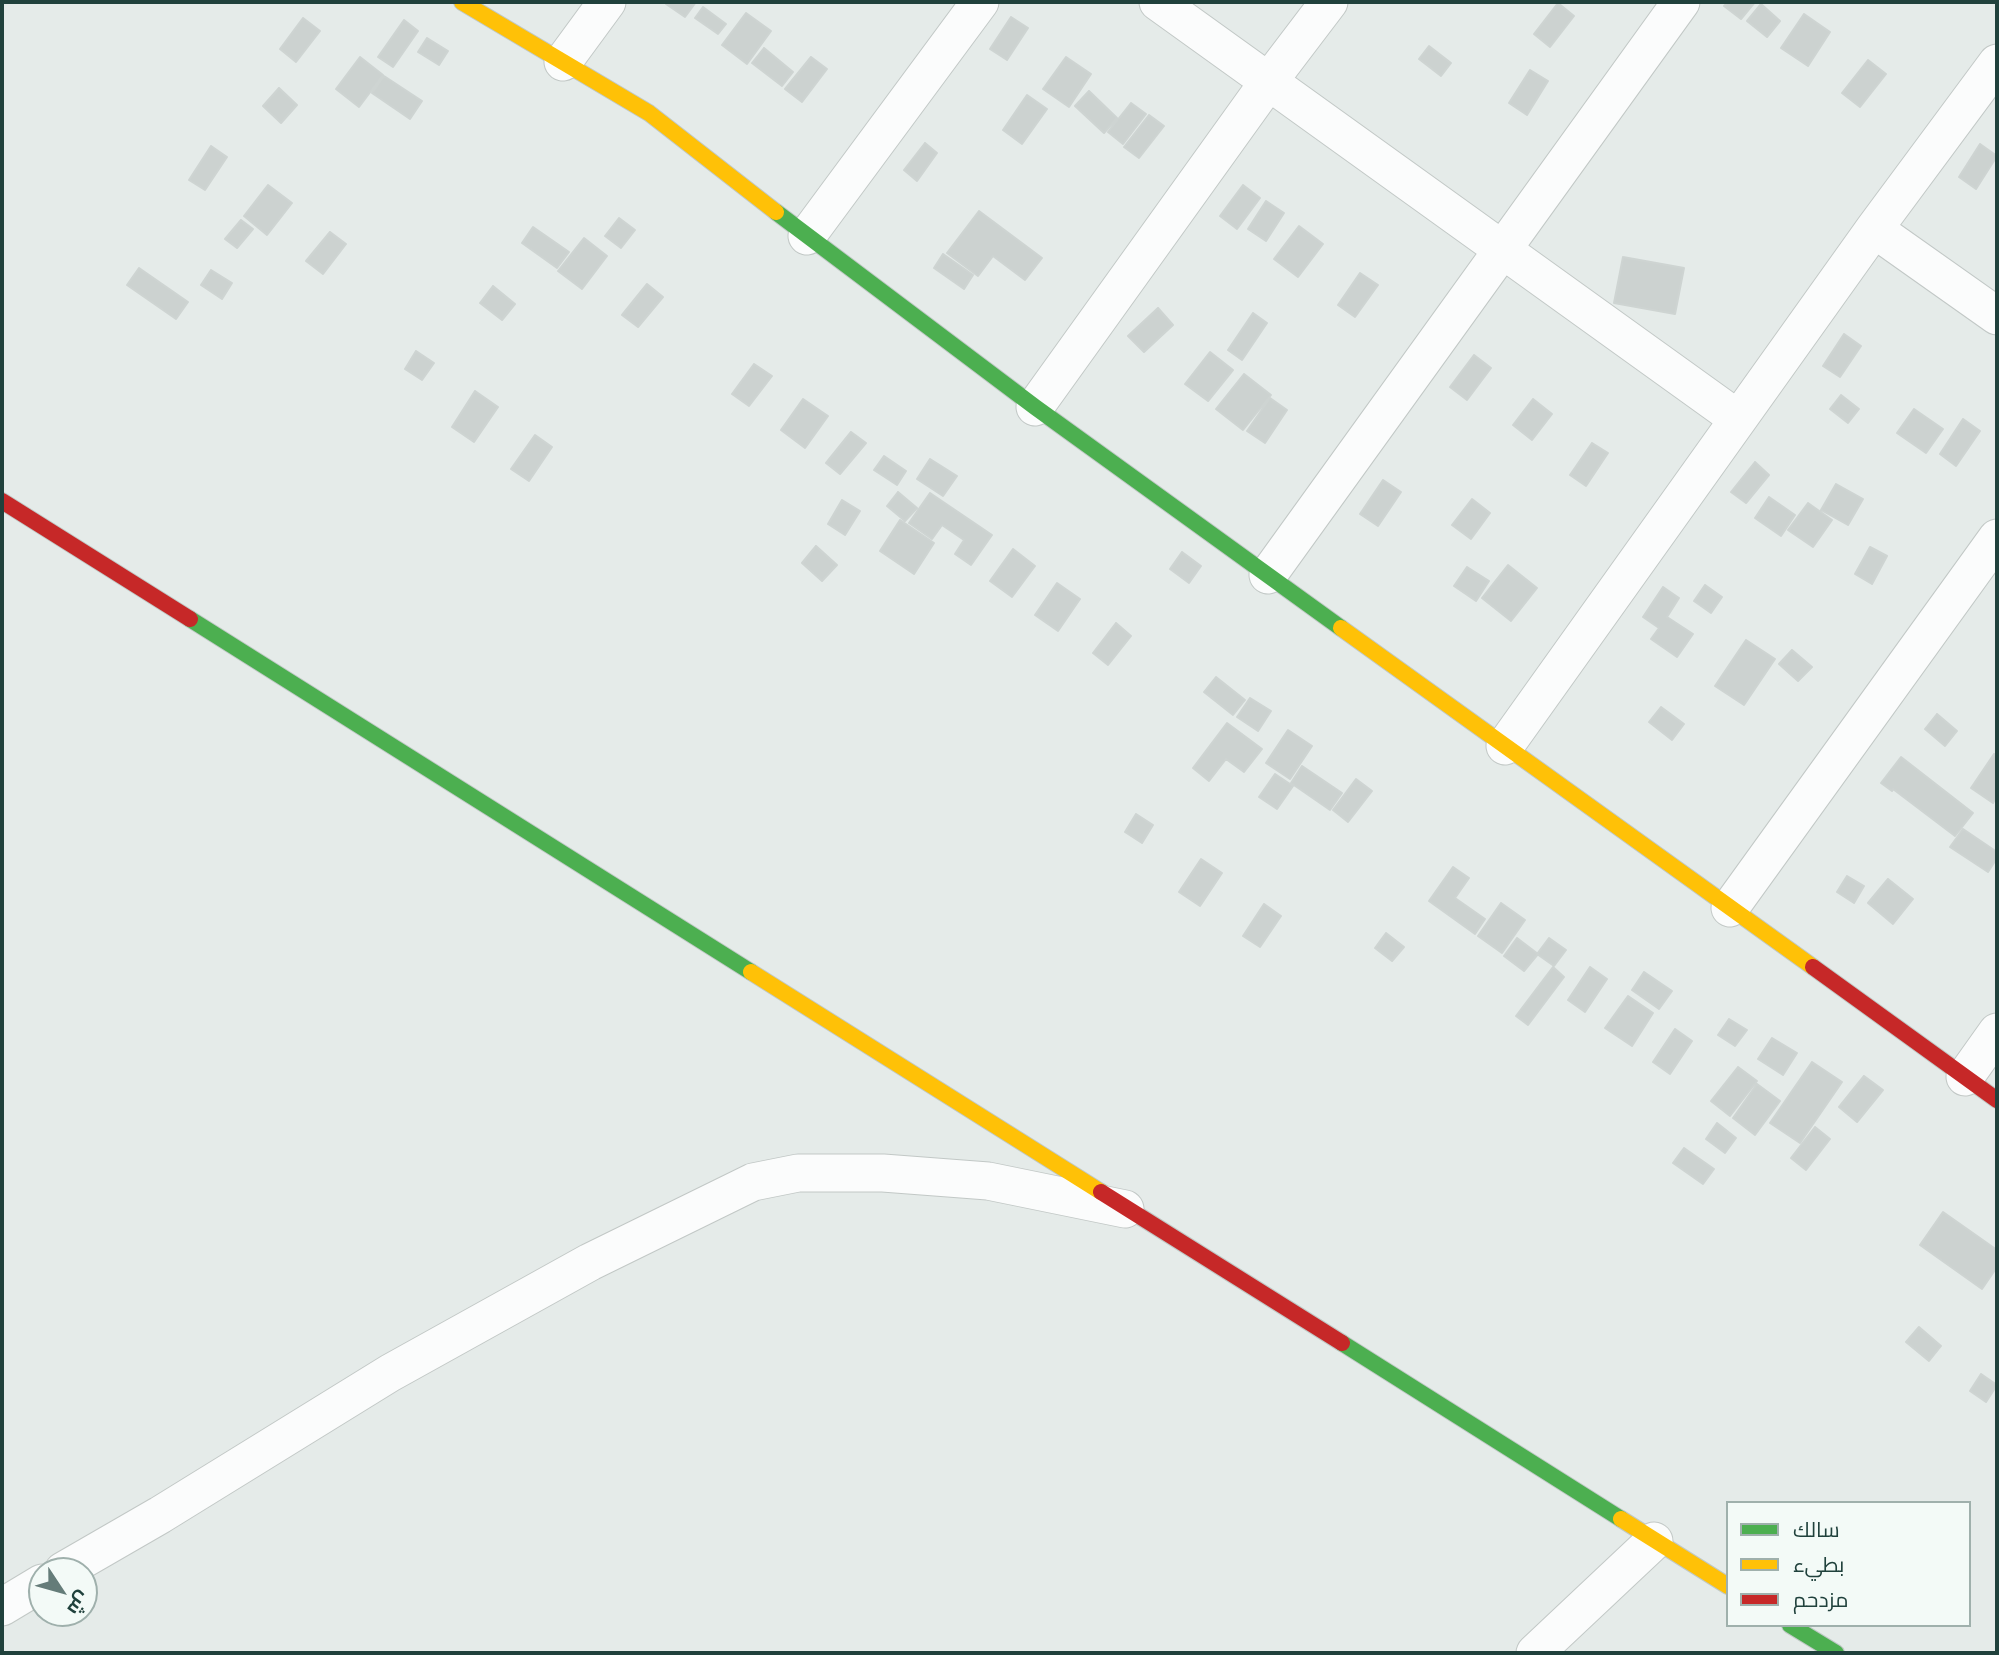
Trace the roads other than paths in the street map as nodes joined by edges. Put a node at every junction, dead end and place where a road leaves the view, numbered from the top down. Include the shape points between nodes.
1 (462, 2) edge
2 (607, 2) edge
3 (981, 2) edge
4 (1158, 2) edge
5 (1329, 2) edge
6 (1681, 2) edge
7 (564, 62) junction
8 (1997, 63) edge
9 (1269, 81) junction
10 (1874, 229) junction
11 (807, 236) junction
12 (1503, 250) junction
13 (1997, 317) edge
14 (1035, 407) junction
15 (1738, 419) junction
16 (2, 500) edge
17 (1997, 538) edge
18 (1268, 575) junction
19 (1505, 746) junction
20 (1730, 908) junction
21 (1997, 1032) edge
22 (1965, 1076) junction
23 (1997, 1100) edge
24 (1129, 1210) junction
25 (1654, 1541) junction
26 (87, 1557) edge
27 (1726, 1585) edge
28 (28, 1591) edge
29 (2, 1606) edge
30 (1793, 1627) edge
31 (1535, 1653) edge
32 (1836, 1653) edge

1 - 7 main road
2 - 7 street
3 - 11 street
4 - 9 street
5 - 9 street
6 - 12 street
7 - 11 main road via 649,113
8 - 10 street
9 - 12 street
9 - 14 street
10 - 13 street
10 - 15 street
11 - 14 main road
12 - 15 street
12 - 18 street
14 - 18 main road
15 - 19 street
16 - 24 main road
17 - 20 street
18 - 19 main road
19 - 20 main road
20 - 22 main road
21 - 22 street
22 - 23 main road
24 - 25 main road
24 - 26 street via 988,1181 883,1173 799,1173 753,1182 590,1262 390,1373
25 - 27 main road
25 - 31 street
28 - 29 street
30 - 32 main road

